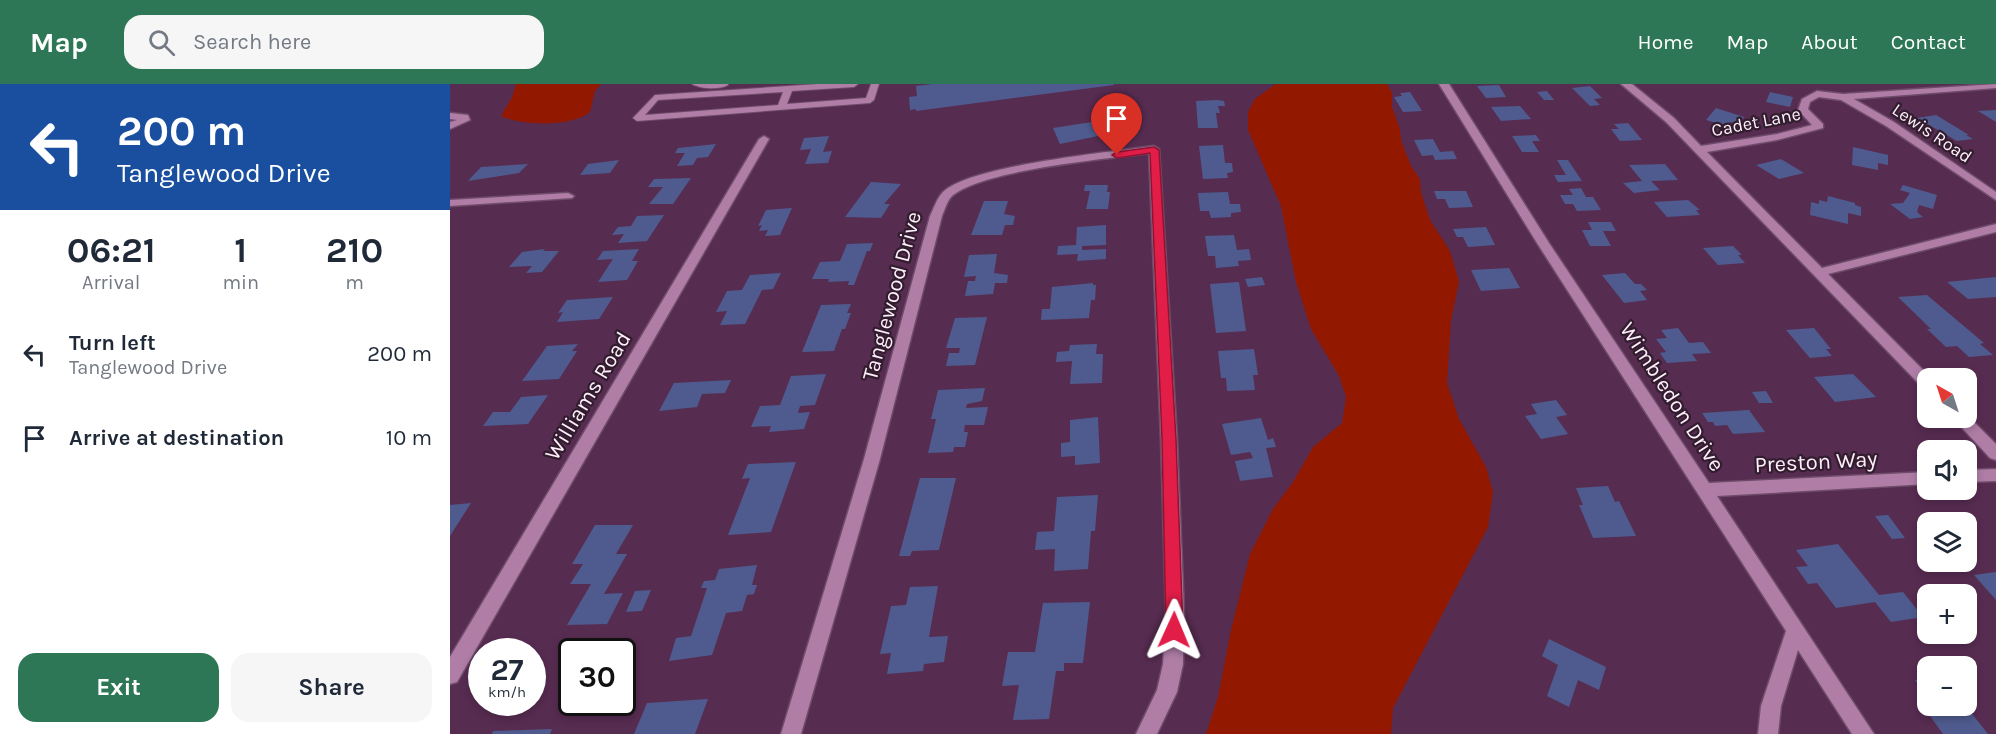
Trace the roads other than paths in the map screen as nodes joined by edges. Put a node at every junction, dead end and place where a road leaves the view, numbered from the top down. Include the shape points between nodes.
1 (696, 84) edge
2 (741, 84) edge
3 (855, 84) edge
4 (875, 84) edge
5 (1444, 84) edge
6 (1626, 84) edge
7 (1816, 84) edge
8 (831, 85) edge
9 (1996, 85) edge
10 (785, 86) edge
11 (1844, 97) junction
12 (781, 107) junction
13 (450, 116) edge
14 (450, 126) edge
15 (764, 139) dead end
16 (1699, 150) junction
17 (568, 196) dead end
18 (1996, 197) edge
19 (450, 203) edge
20 (1996, 228) edge
21 (1820, 273) junction
22 (1917, 373) edge
23 (1971, 428) edge
24 (1996, 454) edge
25 (1996, 475) edge
26 (1977, 476) edge
27 (1917, 479) edge
28 (1706, 490) junction
29 (1796, 628) junction
30 (452, 667) edge
31 (791, 734) edge
32 (1146, 734) edge
33 (1768, 734) edge
34 (1864, 734) edge

1 - 2 lane
3 - 8 lane
4 - 12 lane via 870,100
5 - 28 street, Wimbledon Drive via 1543,243
6 - 16 street, Cadet Lane
7 - 11 street, Lewis Road
8 - 10 lane
9 - 11 street
10 - 12 lane
10 - 12 lane via 654,98 637,118
11 - 16 street, Cadet Lane via 1817,94 1804,101 1803,110 1819,126
11 - 18 street, Lewis Road
13 - 14 street via 465,120
15 - 30 street, Williams Road
16 - 21 street, Cadet Lane
17 - 19 street
20 - 21 street
21 - 22 street, Cadet Lane
23 - 24 street
25 - 26 street
27 - 28 street, Preston Way
28 - 29 street, Wimbledon Drive
29 - 33 street via 1771,706
29 - 34 street, Wimbledon Drive
31 - 32 street, Tanglewood Drive via 943,199 962,185 982,179 1154,150 1175,613 1173,664 1167,692

